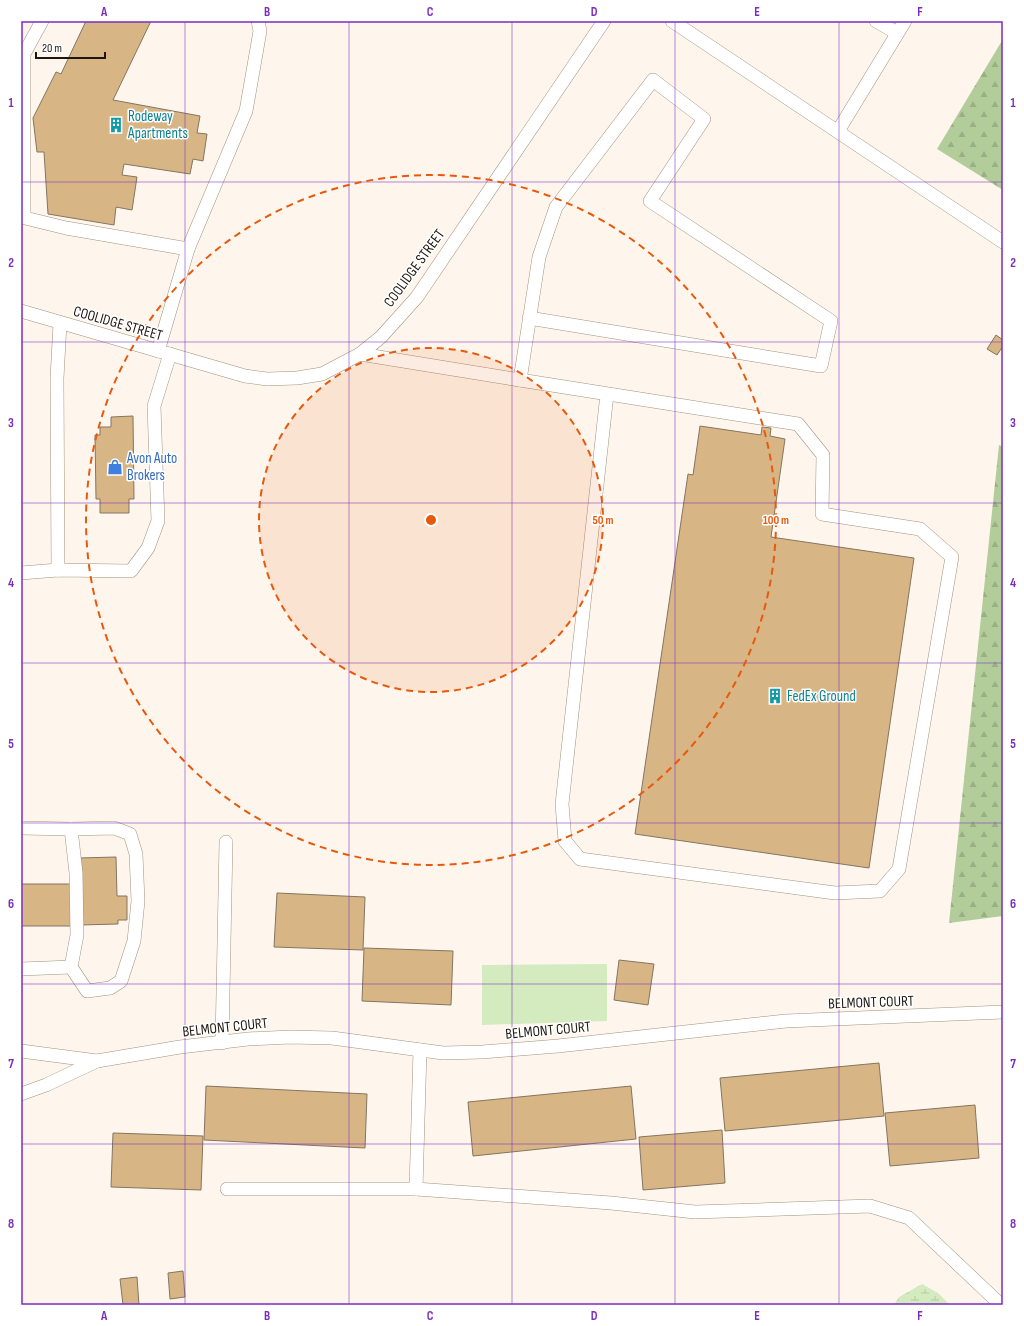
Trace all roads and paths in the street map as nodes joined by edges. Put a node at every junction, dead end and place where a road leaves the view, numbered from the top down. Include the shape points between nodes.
1 (42, 21) edge
2 (258, 21) edge
3 (604, 21) edge
4 (672, 21) edge
5 (876, 21) edge
6 (905, 21) edge
7 (897, 33) junction
8 (23, 54) edge
9 (838, 131) junction
10 (23, 217) edge
11 (1003, 242) edge
12 (188, 249) junction
13 (21, 311) edge
14 (529, 318) junction
15 (60, 323) junction
16 (164, 353) junction
17 (360, 354) junction
18 (520, 380) junction
19 (607, 394) junction
20 (58, 570) junction
21 (21, 573) edge
22 (21, 828) edge
23 (71, 829) junction
24 (226, 842) dead end
25 (71, 967) junction
26 (21, 969) edge
27 (1003, 1012) edge
28 (222, 1043) junction
29 (420, 1050) junction
30 (21, 1051) edge
31 (97, 1061) junction
32 (21, 1094) edge
33 (227, 1189) dead end
34 (416, 1189) junction
35 (1001, 1305) edge

1 - 8 lane
2 - 12 lane via 260,31 246,111
3 - 17 lane, COOLIDGE STREET via 417,297 381,337
4 - 9 lane
5 - 7 lane
6 - 7 lane
7 - 9 lane
8 - 10 lane
9 - 11 lane
10 - 12 lane via 66,228
12 - 16 lane
13 - 15 lane, COOLIDGE STREET
14 - 14 lane via 821,366 831,321 650,201 704,119 653,80 556,207 539,257
14 - 18 lane
15 - 16 lane, COOLIDGE STREET
15 - 20 lane via 57,378
16 - 17 lane, COOLIDGE STREET via 245,376 267,378 297,378 322,374
16 - 20 lane via 154,406 158,521 148,548 130,571
17 - 18 lane
18 - 19 lane
19 - 19 lane via 798,424 823,455 822,514 920,529 952,557 899,869 880,891 835,893 580,859 565,841 562,804
20 - 21 lane
22 - 23 lane
23 - 25 lane via 76,873 77,935
23 - 25 lane via 114,828 130,834 136,854 138,901 134,941 121,980 110,988 87,991
24 - 28 lane
25 - 26 lane
27 - 29 lane, BELMONT COURT via 786,1021 482,1052 443,1053
28 - 29 lane, BELMONT COURT via 290,1037 332,1038
28 - 31 lane, BELMONT COURT via 180,1047
29 - 34 lane
30 - 31 lane, BELMONT COURT
31 - 32 lane, BELMONT COURT
33 - 34 lane
34 - 35 lane via 611,1203 695,1212 870,1206 909,1218

